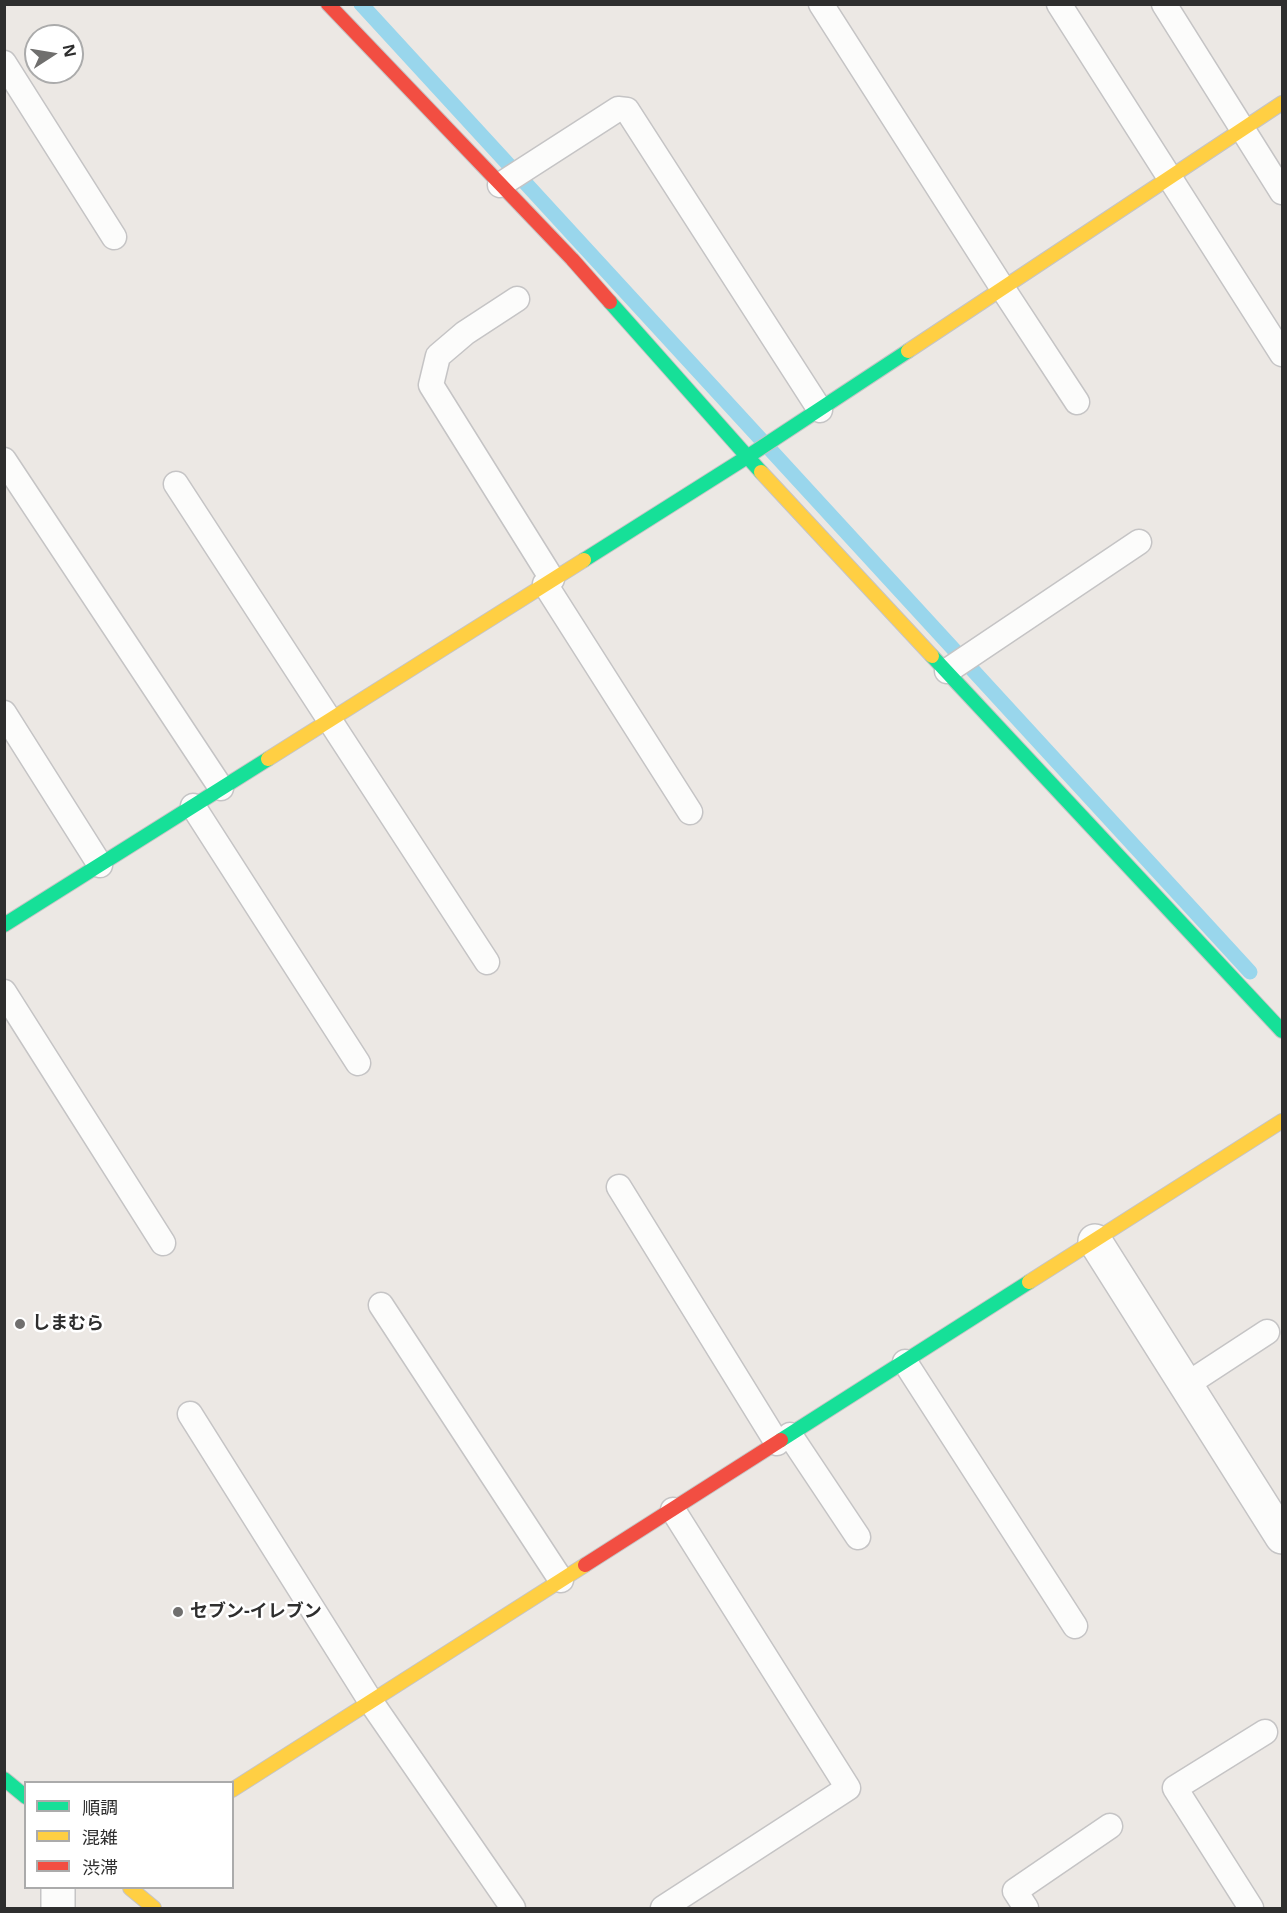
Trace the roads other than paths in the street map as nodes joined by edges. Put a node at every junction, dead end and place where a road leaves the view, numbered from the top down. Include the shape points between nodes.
1 (328, 4) edge
2 (821, 4) edge
3 (1059, 4) edge
4 (1164, 4) edge
5 (4, 63) edge
6 (1282, 104) edge
7 (1243, 130) junction
8 (1169, 178) junction
9 (500, 185) junction
10 (1282, 192) edge
11 (114, 237) dead end
12 (1002, 289) junction
13 (517, 299) dead end
14 (1282, 354) edge
15 (1077, 402) dead end
16 (820, 410) junction
17 (747, 458) junction
18 (4, 460) edge
19 (176, 484) dead end
20 (1139, 542) dead end
21 (548, 582) junction
22 (946, 672) junction
23 (4, 712) edge
24 (328, 719) junction
25 (221, 789) junction
26 (193, 806) junction
27 (690, 812) dead end
28 (100, 865) junction
29 (4, 925) edge
30 (487, 962) dead end
31 (4, 992) edge
32 (1282, 1031) edge
33 (358, 1063) dead end
34 (1282, 1121) edge
35 (618, 1187) dead end
36 (1095, 1241) junction
37 (163, 1244) dead end
38 (381, 1305) dead end
39 (1267, 1332) dead end
40 (905, 1362) junction
41 (1186, 1385) junction
42 (190, 1414) dead end
43 (783, 1439) junction
44 (673, 1510) junction
45 (1280, 1527) edge
46 (858, 1537) dead end
47 (561, 1580) junction
48 (1075, 1626) dead end
49 (371, 1702) junction
50 (1265, 1732) dead end
51 (4, 1779) edge
52 (234, 1789) edge
53 (24, 1795) edge
54 (1110, 1826) dead end
55 (58, 1889) edge
56 (132, 1889) edge
57 (58, 1908) edge
58 (154, 1908) edge
59 (513, 1908) edge
60 (663, 1908) edge
61 (1026, 1908) edge
62 (1251, 1908) edge

1 - 9 street
2 - 12 lane
3 - 8 lane
4 - 7 lane
5 - 11 lane
6 - 7 street
7 - 8 street
7 - 10 lane
8 - 12 street
8 - 14 lane
9 - 16 lane via 618,109 627,110
9 - 17 street via 572,259
12 - 15 lane
12 - 16 street
13 - 21 lane via 438,356 431,385
16 - 17 street
17 - 21 street
17 - 22 street
18 - 25 lane
19 - 24 lane
20 - 22 lane
21 - 24 street
21 - 27 lane
22 - 32 street
23 - 28 lane
24 - 25 street
24 - 30 lane
25 - 26 street
26 - 28 street
26 - 33 lane
28 - 29 street
31 - 37 lane
34 - 36 street
35 - 43 lane
36 - 40 street
36 - 41 street
38 - 47 lane
39 - 41 lane
40 - 43 street
40 - 48 lane
41 - 45 street
42 - 49 lane
43 - 44 street
43 - 46 lane
44 - 47 street
44 - 60 lane via 848,1788
47 - 49 street
49 - 52 street
49 - 59 lane
50 - 62 lane via 1175,1788
51 - 53 street
54 - 61 lane via 1015,1891
55 - 57 street
56 - 58 street

